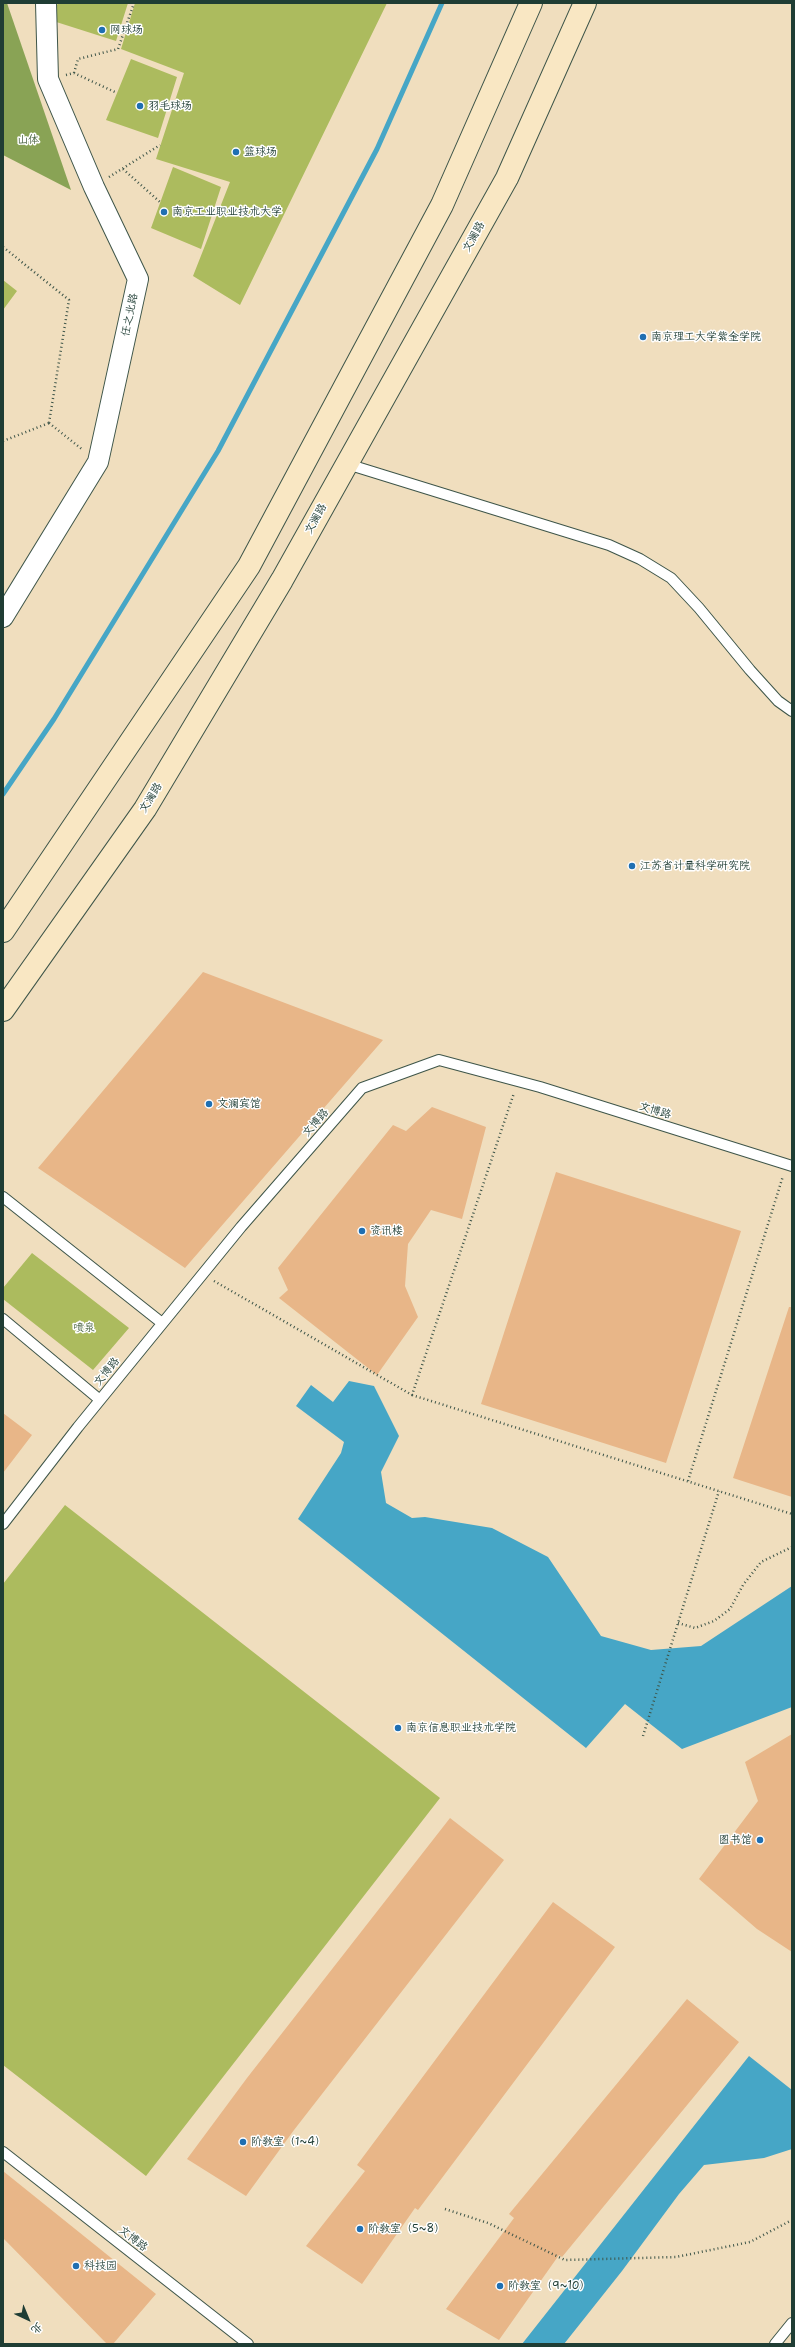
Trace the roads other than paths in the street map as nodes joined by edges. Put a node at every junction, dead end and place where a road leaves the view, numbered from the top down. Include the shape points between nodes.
1 (46, 3) edge
2 (531, 3) edge
3 (584, 3) edge
4 (347, 464) junction
5 (3, 617) edge
6 (792, 711) edge
7 (3, 932) edge
8 (3, 1010) edge
9 (789, 1165) edge
10 (3, 1197) edge
11 (3, 1319) edge
12 (162, 1323) junction
13 (100, 1400) junction
14 (3, 1524) edge
15 (3, 2152) edge
16 (792, 2323) edge
17 (248, 2344) edge
18 (775, 2344) edge

1 - 5 street, 任之北路 via 48,79 94,187 138,279 98,462
2 - 7 main road via 442,205 249,566
3 - 4 main road, 文澜路 via 507,178
4 - 6 lane via 609,545 640,559 671,578 778,701
4 - 8 main road, 文澜路 via 282,580 145,809
9 - 12 lane, 文博路 via 439,1060 362,1088 241,1227
10 - 12 lane
11 - 13 lane
12 - 13 lane, 文博路
13 - 14 lane, 文博路
15 - 17 lane, 文博路
16 - 18 lane

